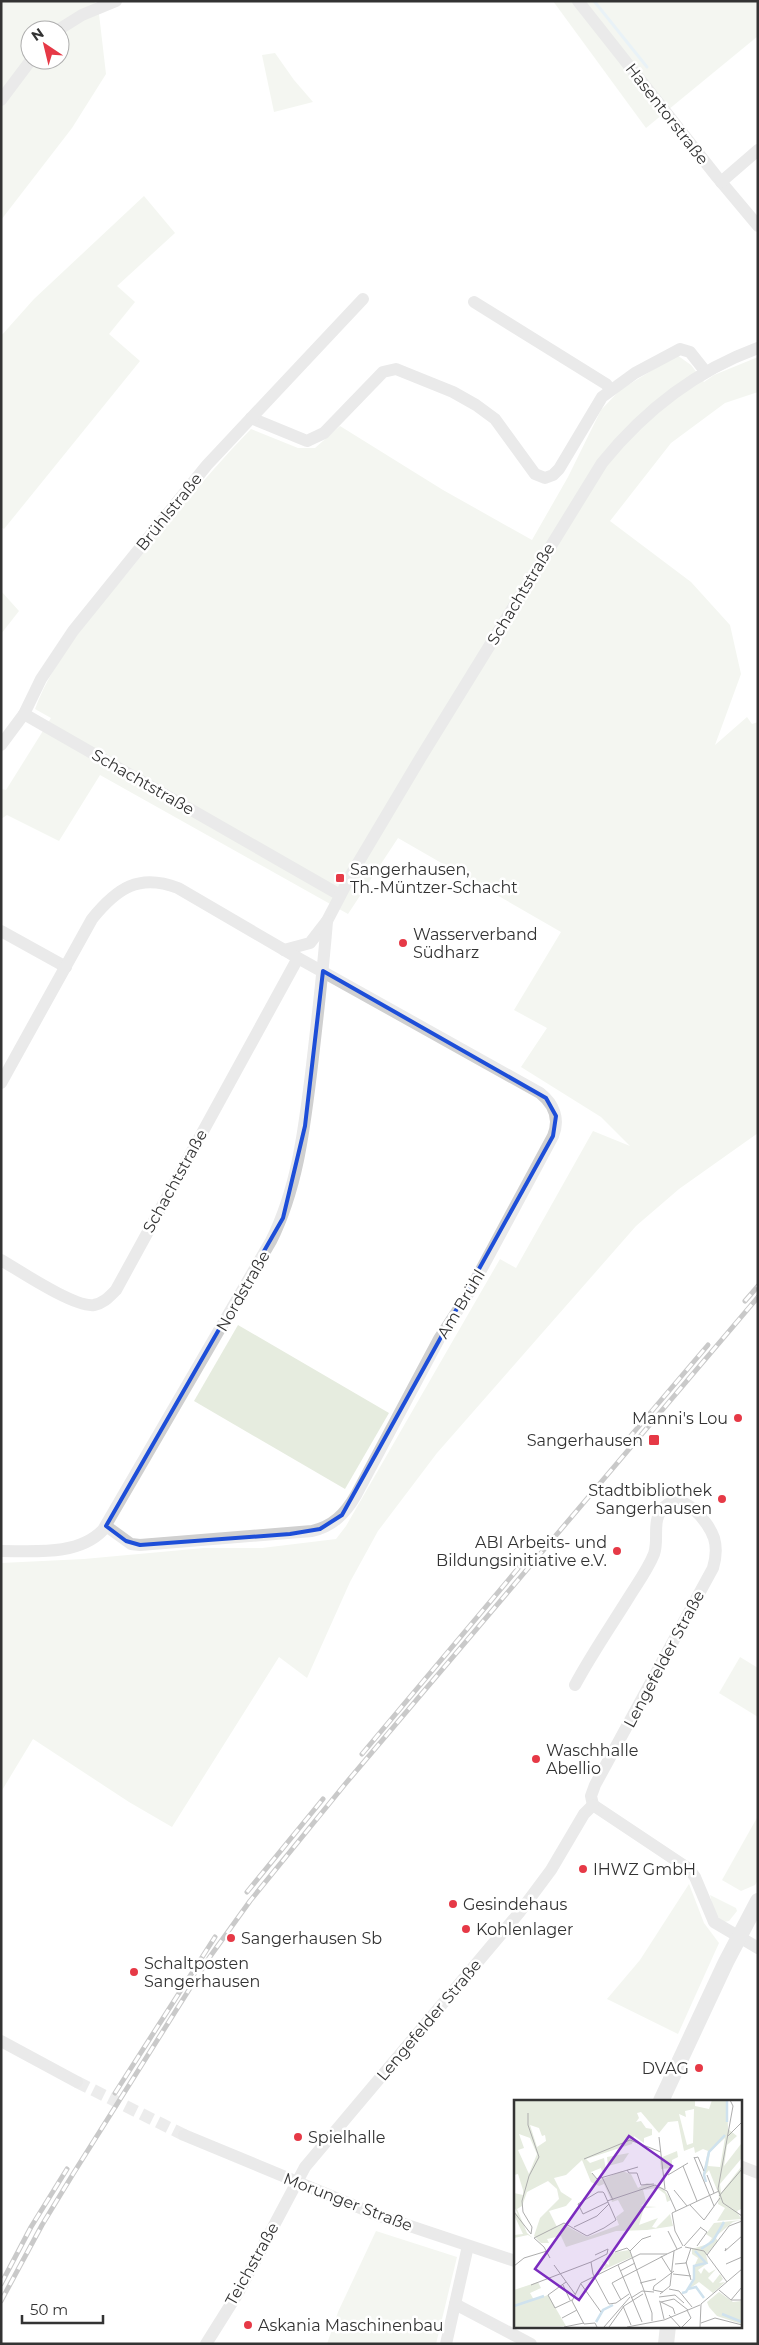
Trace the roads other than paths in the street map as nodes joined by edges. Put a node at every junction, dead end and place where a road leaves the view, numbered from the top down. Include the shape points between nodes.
1 (116, 1) edge
2 (578, 1) edge
3 (70, 22) edge
4 (24, 70) edge
5 (1, 100) edge
6 (758, 150) edge
7 (720, 182) junction
8 (758, 226) edge
9 (362, 299) dead end
10 (474, 302) dead end
11 (758, 348) edge
12 (705, 371) junction
13 (610, 389) junction
14 (251, 418) junction
15 (24, 714) junction
16 (1, 745) edge
17 (340, 895) junction
18 (327, 920) junction
19 (1, 932) edge
20 (284, 950) junction
21 (298, 958) junction
22 (66, 967) junction
23 (323, 971) junction
24 (1, 1083) edge
25 (1, 1260) edge
26 (106, 1526) junction
27 (1, 1551) edge
28 (575, 1686) dead end
29 (592, 1805) junction
30 (758, 1901) edge
31 (739, 1937) junction
32 (758, 1948) edge
33 (1, 2041) edge
34 (76, 2082) tunnel mouth
35 (661, 2100) edge
36 (184, 2135) tunnel mouth
37 (742, 2167) edge
38 (758, 2173) edge
39 (296, 2182) junction
40 (468, 2246) junction
41 (514, 2261) edge
42 (455, 2304) junction
43 (668, 2328) edge
44 (206, 2344) edge
45 (446, 2344) edge
46 (531, 2344) edge
47 (666, 2344) edge

1 - 3 street
2 - 7 street, Hasentorstraße
4 - 5 street
6 - 7 street
7 - 8 street, Hasentorstraße
9 - 14 street, Brühlstraße
10 - 13 street
11 - 12 street, Schachtstraße
12 - 13 street via 690,352 680,349
12 - 17 street, Schachtstraße via 652,410 602,463 420,757
13 - 14 street via 592,411 560,470 545,478 535,474 495,419 454,392 396,369 384,372 324,433 306,441
14 - 15 street, Brühlstraße via 207,465 73,631 41,679
15 - 16 street, Brühlstraße
15 - 17 street, Schachtstraße
17 - 18 street, Schachtstraße
18 - 20 street, Schachtstraße via 310,943
18 - 23 street, Nordstraße
19 - 22 street
20 - 21 street
20 - 22 street via 178,888 162,882 142,881 107,901 92,919
21 - 23 street
21 - 25 street, Schachtstraße via 116,1290 104,1302 93,1306 77,1303
22 - 24 street
23 - 26 street, Nordstraße via 304,1126 283,1218
23 - 26 street, Am Brühl via 542,1095 554,1109 554,1132 360,1489 338,1519 312,1531 140,1546 131,1544
26 - 27 street, Nordstraße via 94,1537 72,1547
28 - 29 street, Lengefelder Straße via 654,1553 660,1512 668,1504 686,1502 714,1537 713,1568 595,1785
29 - 31 street via 689,1869 697,1880 714,1922
29 - 39 street, Lengefelder Straße via 519,1913 333,2133
30 - 31 street
31 - 32 street
31 - 35 street
33 - 34 street
36 - 39 street, Morunger Straße
37 - 38 street
39 - 40 street, Morunger Straße via 377,2216
39 - 44 street, Teichstraße via 263,2248
40 - 41 street, Morunger Straße
40 - 42 street
42 - 45 street
42 - 46 street
43 - 47 street

